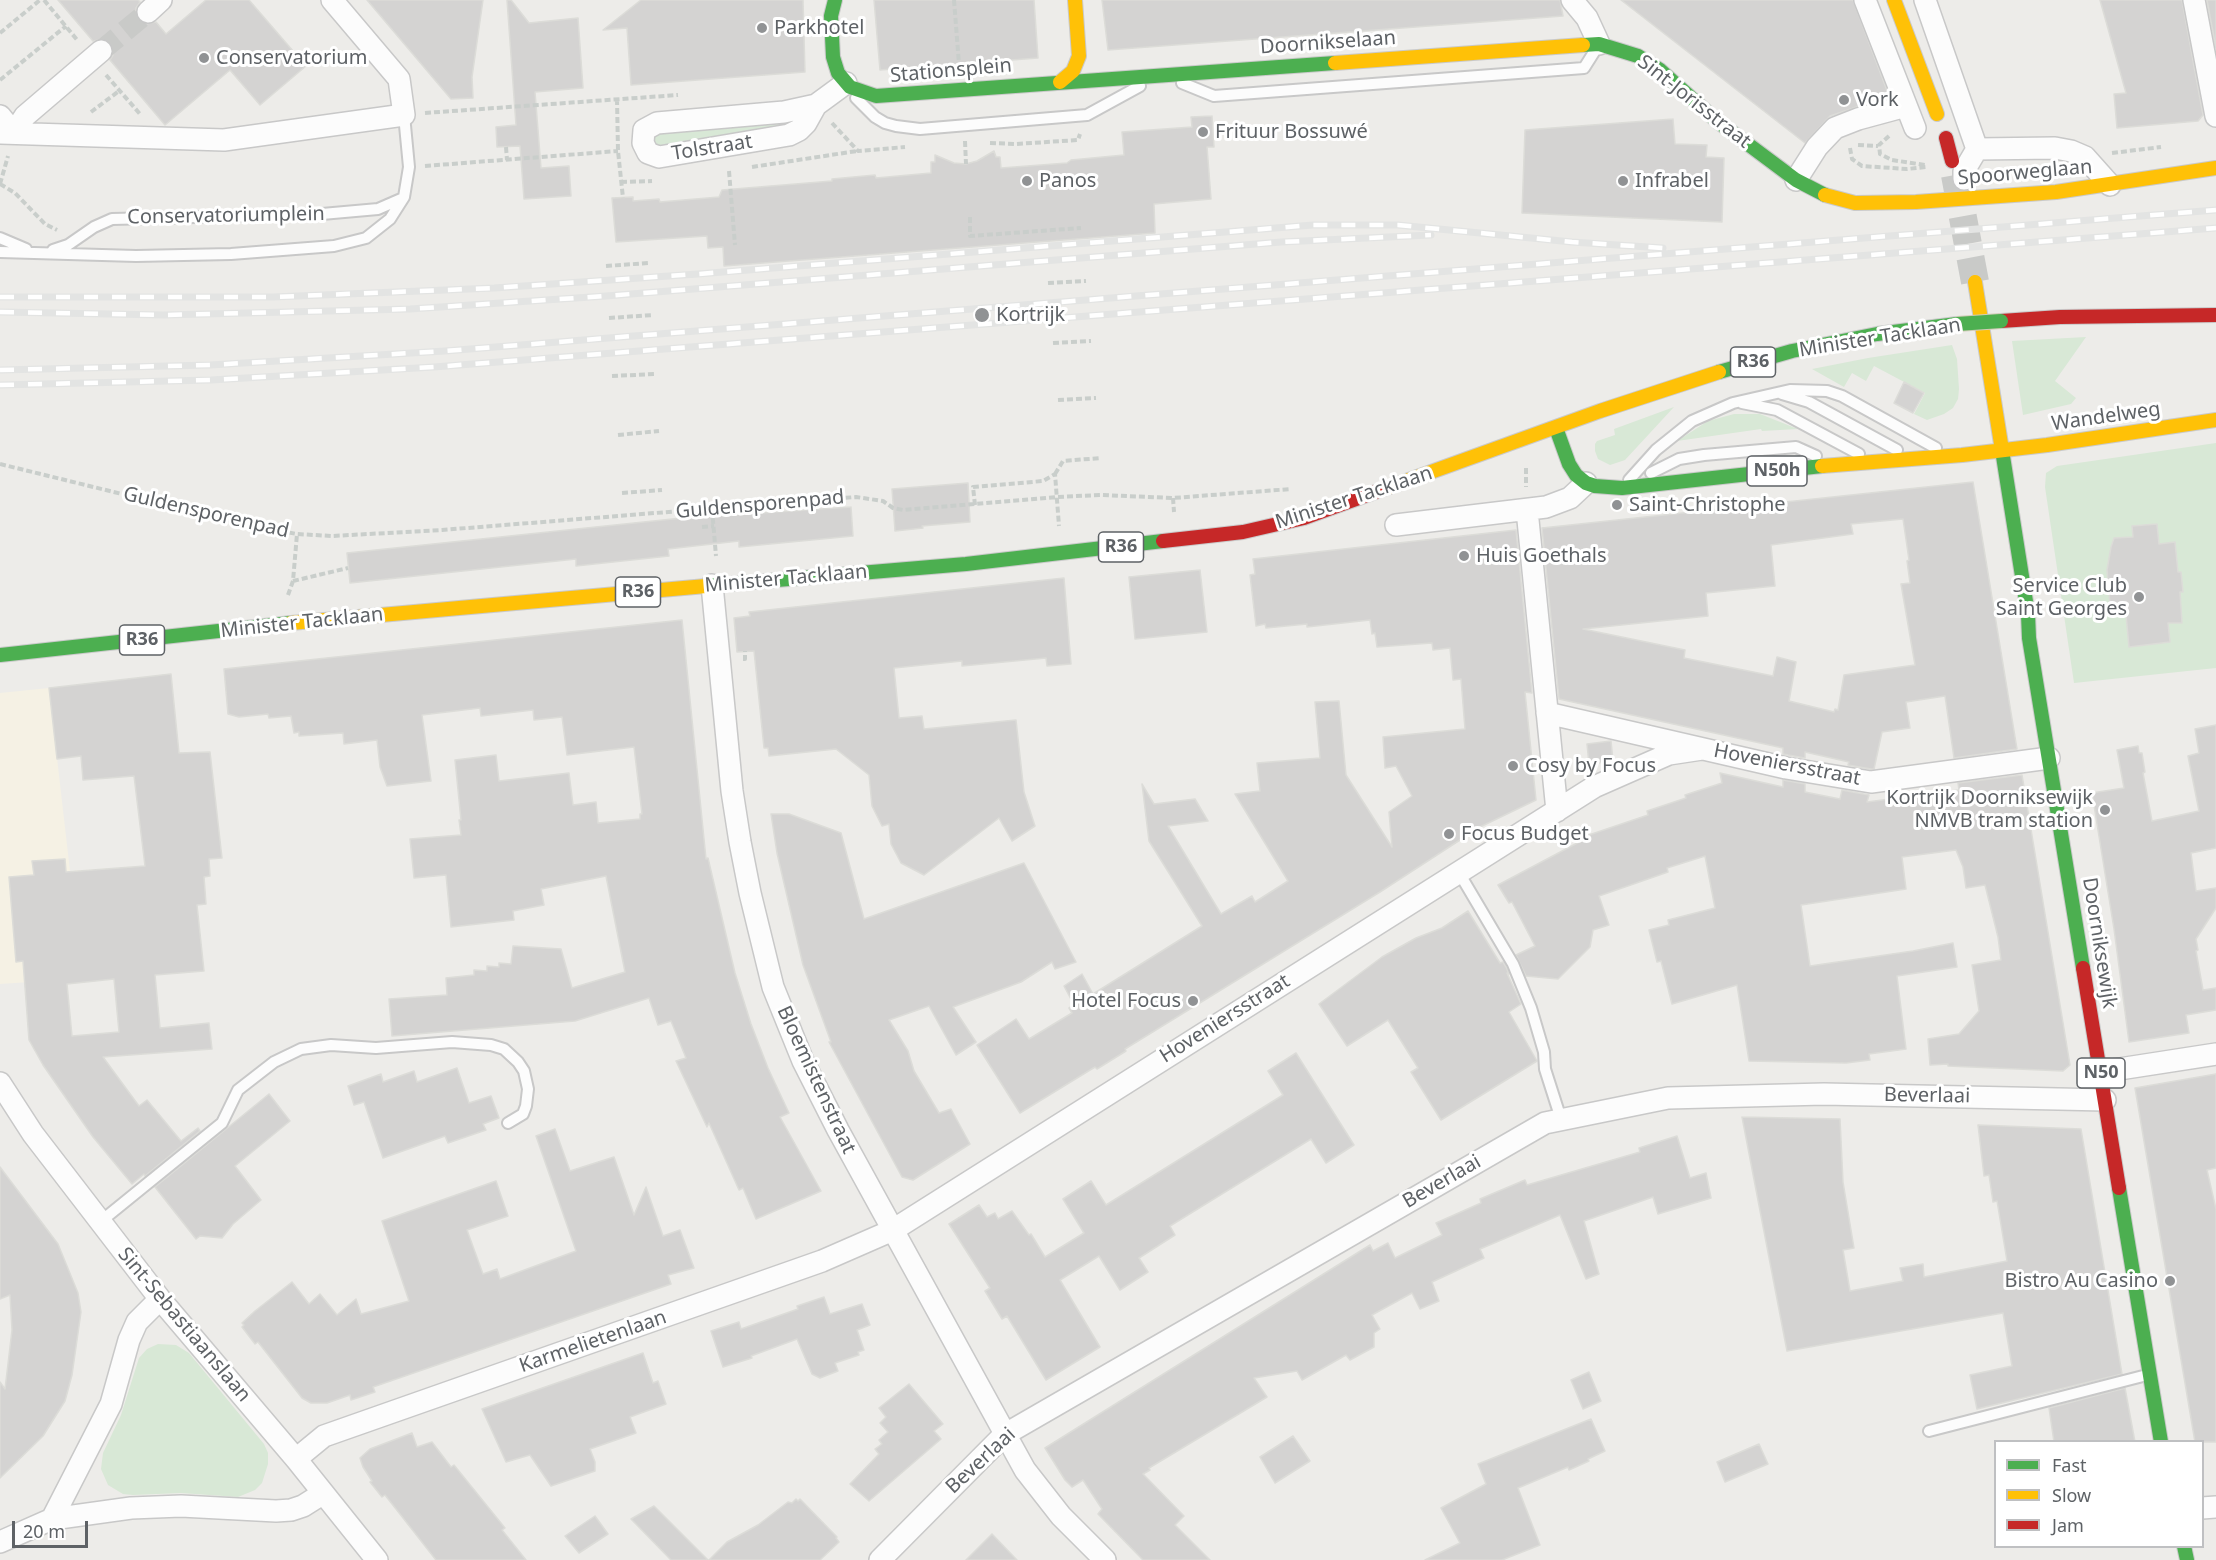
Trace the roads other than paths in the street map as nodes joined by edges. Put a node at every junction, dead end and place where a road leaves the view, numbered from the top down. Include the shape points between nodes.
1 (332, 0) edge
2 (835, 0) edge
3 (1075, 0) edge
4 (1572, 0) edge
5 (1865, 0) edge
6 (1894, 0) edge
7 (1925, 0) edge
8 (2194, 0) edge
9 (1599, 44) junction
10 (101, 51) tunnel mouth
11 (1161, 75) junction
12 (1060, 82) junction
13 (846, 83) junction
14 (1035, 99) dead end
15 (816, 105) junction
16 (888, 109) dead end
17 (866, 110) junction
18 (1937, 114) dead end
19 (404, 115) junction
20 (0, 116) edge
21 (2216, 116) edge
22 (1911, 119) junction
23 (1970, 126) junction
24 (7, 133) edge
25 (1946, 138) dead end
26 (1977, 149) junction
27 (1952, 160) tunnel mouth
28 (2216, 168) edge
29 (1964, 179) tunnel mouth
30 (1796, 180) junction
31 (2110, 185) junction
32 (404, 197) junction
33 (1837, 199) joint
34 (0, 238) edge
35 (0, 252) edge
36 (40, 252) junction
37 (1975, 282) tunnel mouth
38 (2216, 315) edge
39 (1771, 393) junction
40 (1733, 403) junction
41 (2216, 420) edge
42 (1556, 428) junction
43 (2002, 450) junction
44 (1949, 455) junction
45 (1910, 458) junction
46 (1872, 461) junction
47 (1838, 464) junction
48 (1586, 483) junction
49 (1622, 488) junction
50 (1527, 510) junction
51 (1396, 525) dead end
52 (712, 585) junction
53 (0, 655) edge
54 (1547, 713) junction
55 (1702, 749) junction
56 (2049, 758) junction
57 (1557, 811) junction
58 (1458, 871) junction
59 (2216, 1054) edge
60 (2100, 1072) junction
61 (0, 1083) edge
62 (2105, 1100) junction
63 (1561, 1119) junction
64 (508, 1124) dead end
65 (100, 1222) junction
66 (893, 1230) junction
67 (160, 1299) junction
68 (2150, 1374) junction
69 (1929, 1431) dead end
70 (1004, 1435) junction
71 (2161, 1440) edge
72 (296, 1459) junction
73 (322, 1494) junction
74 (52, 1519) junction
75 (0, 1542) edge
76 (377, 1560) edge
77 (880, 1560) edge
78 (1105, 1560) edge

1 - 19 street, Conservatoriumplein via 399,79
2 - 13 main road via 831,16 833,57
3 - 12 main road via 1079,56 1073,71
4 - 9 street via 1587,18
5 - 22 street
6 - 18 main road
7 - 23 street
8 - 21 street
9 - 11 main road, Doornikselaan
9 - 11 lane via 1584,68 1214,96
9 - 30 main road, Sint-Jorisstraat via 1653,65 1717,121
10 - 24 street
11 - 12 main road, Doornikselaan
11 - 17 lane via 1087,115 908,129 885,123
12 - 13 main road, Stationsplein via 886,96 867,94
12 - 14 lane
13 - 15 street, Tolstraat
13 - 17 lane
15 - 15 street, Tolstraat via 784,112 653,124 645,130 643,143 648,153 659,157 789,135 806,123
16 - 17 lane
19 - 24 street via 224,140
19 - 32 lane, Conservatoriumplein via 409,167
20 - 24 street
22 - 23 street
22 - 30 street via 1858,119 1836,129 1816,147
23 - 26 street
25 - 27 main road
26 - 29 street via 1964,171
26 - 31 street via 2071,151 2085,157
28 - 31 main road, Spoorweglaan
30 - 33 main road, Sint-Jorisstraat
31 - 33 main road, Spoorweglaan via 1916,202 1856,203
32 - 36 lane, Conservatoriumplein via 389,206 356,212 112,219 68,245
32 - 36 lane, Conservatoriumplein via 378,230 351,243 231,254
34 - 36 lane
35 - 36 lane
37 - 43 main road, Doorniksewijk
38 - 42 main road, Minister Tacklaan / R36, bridge via 2060,317 1877,334 1730,368
39 - 40 lane
39 - 44 lane via 1811,389 1842,396
39 - 45 lane via 1809,402
40 - 46 lane via 1777,410
40 - 49 lane via 1692,421 1672,435
41 - 43 main road, Wandelweg / N50h
42 - 48 main road via 1572,470
42 - 52 main road, Minister Tacklaan / R36 via 1304,518 1243,532 977,563
43 - 44 main road, N50h
43 - 56 main road, Doorniksewijk / N50
44 - 45 main road, N50h
45 - 46 main road, N50h
46 - 47 main road, N50h
47 - 49 main road, N50h
47 - 49 lane via 1796,447 1704,455 1679,459
48 - 49 main road, N50h
48 - 50 street, Minister Tacklaan via 1561,503
50 - 51 street, Minister Tacklaan
50 - 54 street
52 - 53 main road, Minister Tacklaan / R36 via 351,617
52 - 66 street, Bloemistenstraat via 735,811 773,987 803,1061
54 - 55 street, Hoveniersstraat
54 - 57 street
55 - 56 street, Hoveniersstraat via 1871,782
55 - 57 street, Hoveniersstraat via 1669,754 1637,767 1594,787
56 - 60 main road, Doorniksewijk / N50
57 - 58 street, Hoveniersstraat
58 - 63 lane via 1513,964 1544,1052 1545,1069
58 - 66 street, Hoveniersstraat
59 - 60 street
60 - 62 main road, Doorniksewijk / N50
61 - 65 street, Sint-Sebastiaanslaan
62 - 63 street, Beverlaai via 1824,1094 1668,1098
62 - 68 main road, Doorniksewijk / N50
63 - 70 street, Beverlaai via 1545,1123
64 - 65 lane via 523,1114 528,1089 519,1062 504,1049 452,1042 301,1049 274,1062 238,1090 222,1123
65 - 67 street, Sint-Sebastiaanslaan
66 - 70 street, Bloemistenstraat
66 - 72 street, Karmelietenlaan via 822,1261 324,1436
67 - 72 street, Sint-Sebastiaanslaan
67 - 74 street via 137,1322 111,1404
68 - 69 lane
68 - 71 main road, Doorniksewijk / N50
70 - 77 street, Beverlaai
70 - 78 street, Bloemistenstraat via 1061,1516
72 - 73 street, Sint-Sebastiaanslaan
73 - 74 street via 303,1506 276,1512 181,1506 131,1508
73 - 76 street, Sint-Sebastiaanslaan
74 - 75 street

